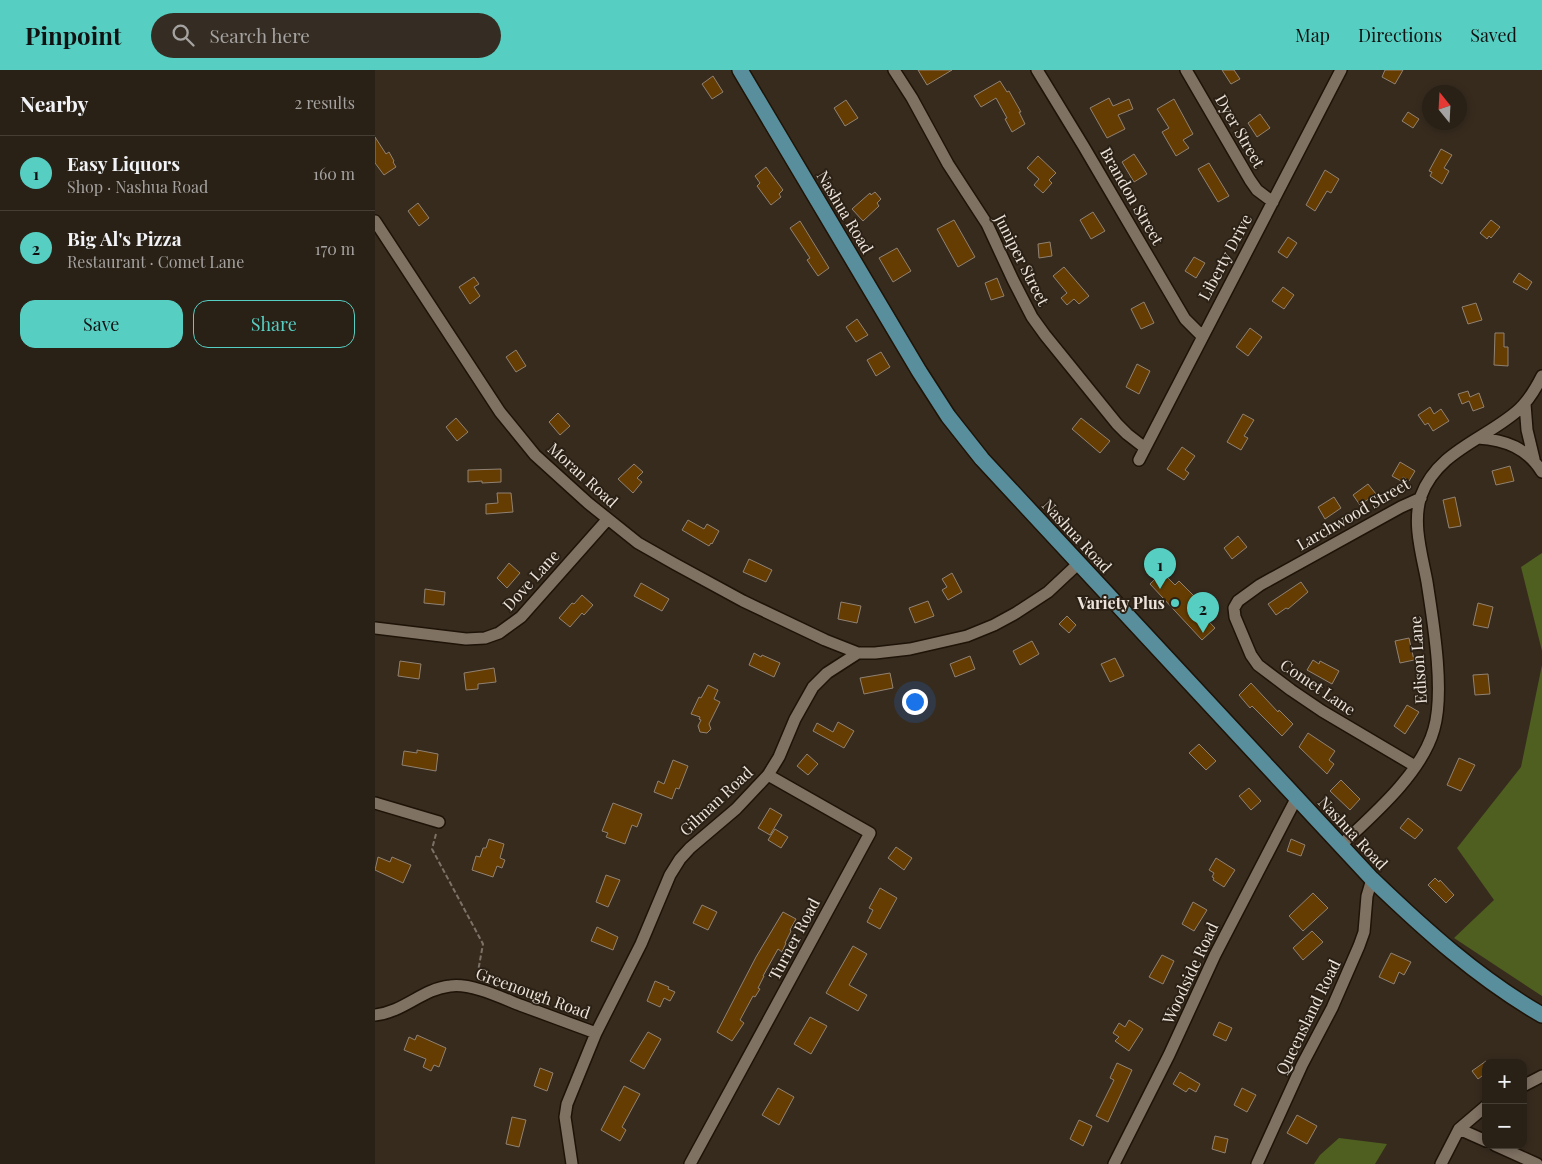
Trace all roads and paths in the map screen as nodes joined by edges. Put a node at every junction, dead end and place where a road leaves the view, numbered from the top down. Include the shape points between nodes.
1 (740, 70) edge
2 (894, 70) edge
3 (1037, 70) edge
4 (1186, 70) edge
5 (1341, 70) edge
6 (1273, 202) junction
7 (375, 221) edge
8 (1201, 336) junction
9 (1542, 376) edge
10 (1525, 404) junction
11 (1478, 438) junction
12 (1145, 448) junction
13 (1534, 459) junction
14 (1139, 460) dead end
15 (1542, 472) edge
16 (1421, 498) junction
17 (607, 520) junction
18 (1079, 563) junction
19 (1234, 608) joint
20 (375, 628) edge
21 (858, 653) junction
22 (1415, 766) junction
23 (768, 775) junction
24 (1297, 797) junction
25 (375, 803) edge
26 (439, 822) joint
27 (1341, 846) junction
28 (1372, 879) junction
29 (473, 988) junction
30 (375, 1015) edge
31 (1542, 1015) edge
32 (596, 1033) junction
33 (1542, 1076) edge
34 (1527, 1084) edge
35 (1482, 1109) edge
36 (1459, 1129) junction
37 (1482, 1139) edge
38 (1504, 1149) edge
39 (573, 1164) edge
40 (690, 1164) edge
41 (1114, 1164) edge
42 (1257, 1164) edge
43 (1441, 1164) edge
44 (1537, 1164) edge

1 - 18 main road, Nashua Road via 948,416 1004,484
2 - 12 street, Juniper Street via 987,224 1032,317 1117,424
3 - 8 street, Brandon Street via 1185,319
4 - 6 street, Dyer Street via 1250,180
5 - 6 street, Liberty Drive
6 - 8 street, Liberty Drive
7 - 17 street, Moran Road via 499,412 535,455
8 - 12 street, Liberty Drive
9 - 10 street, Larchwood Street
10 - 11 street, Larchwood Street
10 - 13 street
11 - 13 street via 1514,446
11 - 16 street, Larchwood Street via 1441,464 1425,486
12 - 14 street, Liberty Drive
13 - 15 street
16 - 19 street, Larchwood Street via 1260,585 1238,601
16 - 22 street, Edison Lane via 1419,535 1435,640 1439,706 1434,730
17 - 20 street, Dove Lane via 521,617 499,633 466,639
17 - 21 street, Moran Road via 638,543 743,601
18 - 21 street via 1048,592 1016,613 967,636 910,649
18 - 24 main road, Nashua Road
19 - 22 street, Comet Lane via 1237,623 1258,665 1323,711
21 - 23 street, Gilman Road via 827,673 813,687
22 - 27 street, Edison Lane via 1383,805
23 - 32 street, Gilman Road via 737,809 690,848 675,867
23 - 40 street, Turner Road via 870,833
24 - 27 main road, Nashua Road
24 - 41 street, Woodside Road via 1215,955
25 - 26 street
26 - 29 path via 432,849 483,944
27 - 28 main road, Nashua Road
28 - 31 main road, Nashua Road via 1464,962
28 - 42 street, Queensland Road via 1359,946
29 - 30 street, Greenough Road via 451,985 439,988 391,1012
29 - 32 street, Greenough Road
32 - 39 street, Gilman Road via 565,1113
33 - 34 street
35 - 36 street
36 - 37 street
36 - 43 street
38 - 44 street

